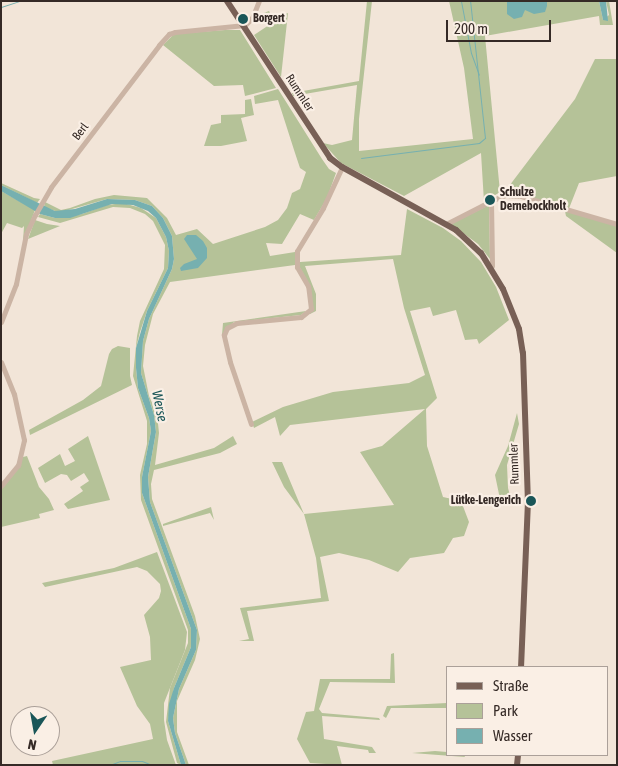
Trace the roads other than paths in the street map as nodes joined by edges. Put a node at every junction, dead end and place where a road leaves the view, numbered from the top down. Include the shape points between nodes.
1 (227, 1) edge
2 (259, 1) edge
3 (243, 26) junction
4 (342, 167) junction
5 (491, 201) junction
6 (446, 224) junction
7 (617, 224) edge
8 (492, 266) junction
9 (1, 322) edge
10 (1, 362) edge
11 (251, 424) dead end
12 (1, 486) edge
13 (522, 666) edge

1 - 3 main road, Rummler
2 - 3 street via 250,21
3 - 4 main road, Rummler via 322,148
3 - 9 street, Berl via 182,31 165,38 34,215 26,234 16,284
4 - 6 main road, Rummler
4 - 11 street via 323,208 297,251 297,266 308,286 310,309 301,317 237,323 227,328 224,335
5 - 6 street
5 - 7 street via 505,195 521,196
5 - 8 street, Rummler
6 - 8 main road, Rummler via 470,241
8 - 13 main road, Rummler via 515,320 523,353 528,501
10 - 12 street via 14,394 24,440 18,465

